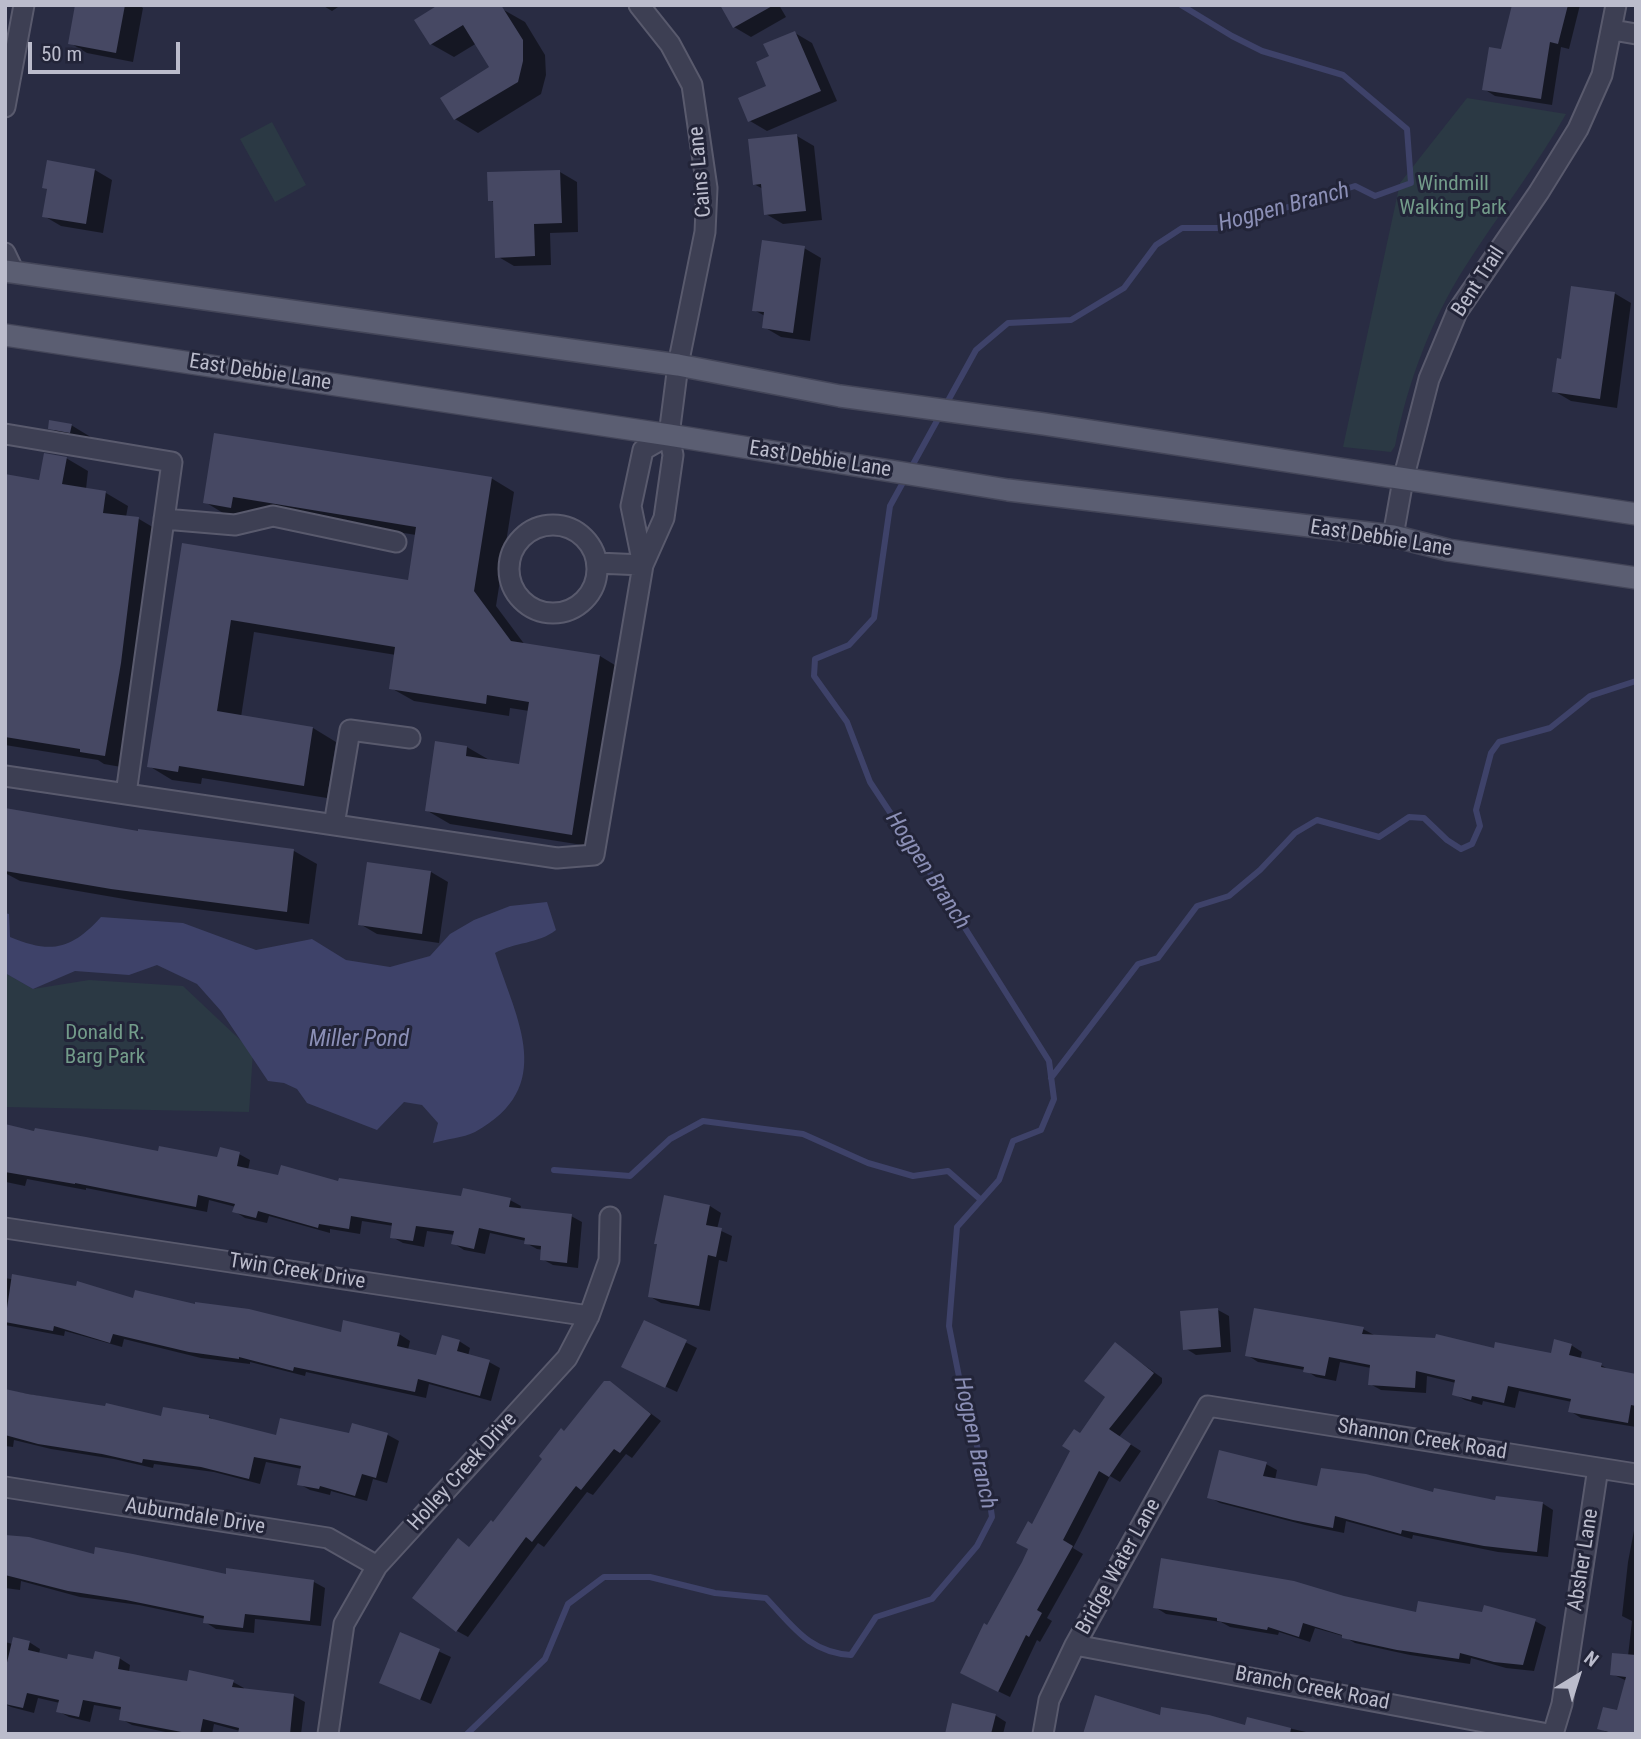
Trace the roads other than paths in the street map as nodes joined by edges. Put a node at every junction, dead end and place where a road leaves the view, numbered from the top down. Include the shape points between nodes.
1 (24, 5) edge
2 (639, 5) edge
3 (1616, 5) edge
4 (1613, 30) junction
5 (1636, 34) edge
6 (5, 107) edge
7 (8, 265) edge
8 (5, 335) edge
9 (678, 365) junction
10 (5, 434) edge
11 (670, 435) junction
12 (1403, 480) junction
13 (1636, 514) edge
14 (164, 519) junction
15 (1393, 536) junction
16 (396, 542) dead end
17 (597, 563) junction
18 (643, 565) junction
19 (1636, 578) edge
20 (410, 738) dead end
21 (5, 776) edge
22 (126, 794) junction
23 (334, 825) junction
24 (610, 1217) dead end
25 (5, 1228) edge
26 (589, 1316) junction
27 (1208, 1406) joint
28 (1598, 1468) junction
29 (1636, 1474) edge
30 (5, 1487) edge
31 (377, 1566) junction
32 (1075, 1645) junction
33 (328, 1734) edge
34 (1043, 1734) edge
35 (1550, 1734) edge

1 - 6 street
2 - 9 street, Cains Lane via 670,44 692,85 707,188 705,232
3 - 4 street, Bent Trail
4 - 5 street
4 - 12 street, Bent Trail via 1602,75 1578,129 1457,313 1429,379
7 - 9 main road
8 - 11 main road, East Debbie Lane
9 - 11 street, Cains Lane
9 - 12 main road via 840,396
10 - 14 street via 172,463
11 - 15 main road, East Debbie Lane via 1008,490
11 - 18 street, Cains Lane via 673,455 664,518
11 - 18 street via 643,450 631,506
12 - 13 main road
12 - 15 street, Bent Trail
14 - 16 street via 235,525 272,516
14 - 22 street
15 - 19 main road, East Debbie Lane via 1448,550
17 - 17 street via 583,536 557,524 528,532 517,542 509,570 520,597 544,612 558,612 571,609 592,590
17 - 18 street
18 - 23 street via 594,855 557,858
20 - 23 street via 350,730
21 - 22 street
22 - 23 street
24 - 26 street, Holley Creek Drive via 608,1260
25 - 26 street, Twin Creek Drive
26 - 31 street, Holley Creek Drive via 568,1358
27 - 28 street, Shannon Creek Road
27 - 32 street, Bridge Water Lane
28 - 29 street, Shannon Creek Road
28 - 35 street, Absher Lane via 1562,1704
30 - 31 street, Auburndale Drive via 328,1538
31 - 33 street, Holley Creek Drive via 344,1624
32 - 34 street, Bridge Water Lane via 1049,1700
32 - 35 street, Branch Creek Road

